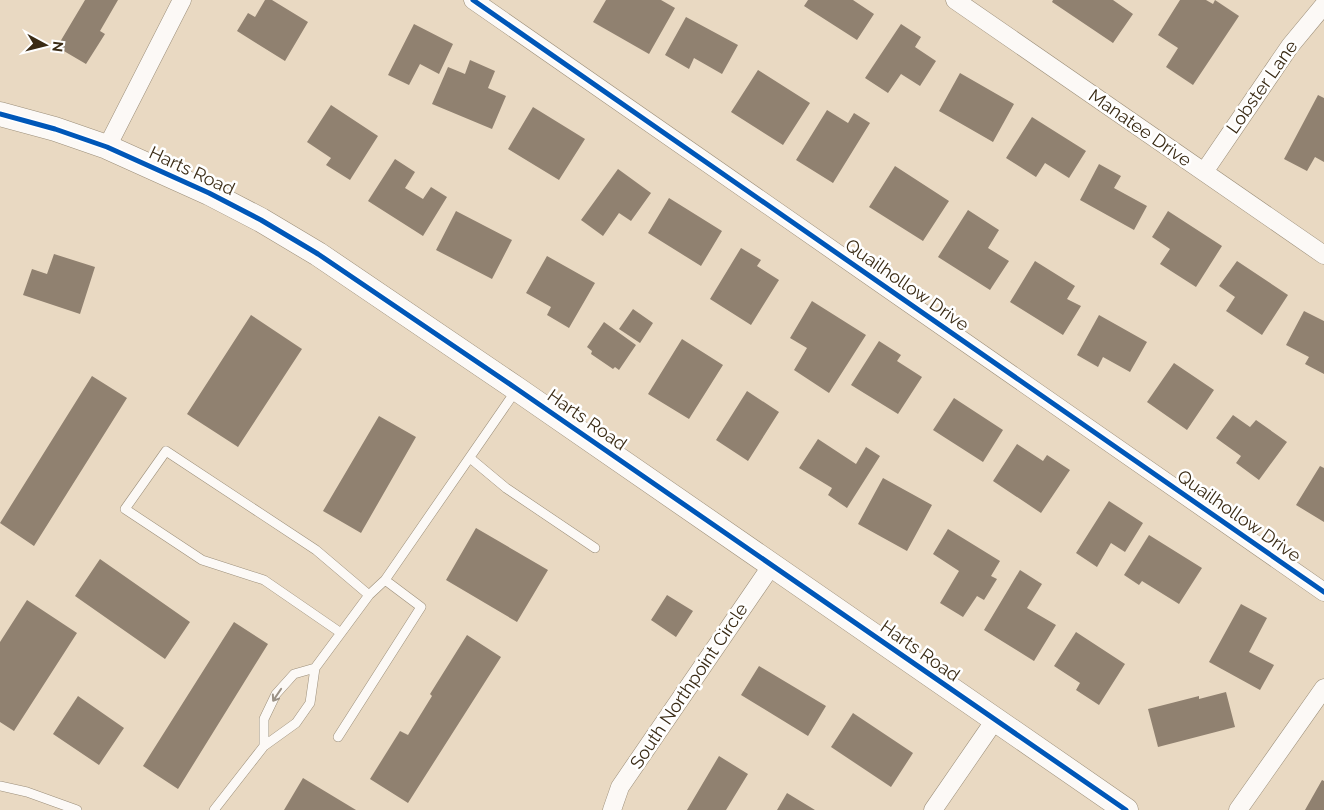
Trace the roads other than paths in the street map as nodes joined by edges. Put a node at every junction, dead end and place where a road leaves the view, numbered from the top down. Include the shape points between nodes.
1 (182, 0) edge
2 (473, 0) edge
3 (956, 0) edge
4 (1324, 5) edge
5 (0, 114) edge
6 (107, 148) junction
7 (1204, 172) junction
8 (1324, 255) edge
9 (517, 389) junction
10 (470, 458) junction
11 (595, 548) dead end
12 (772, 565) junction
13 (385, 580) junction
14 (1324, 592) edge
15 (369, 595) junction
16 (341, 633) junction
17 (315, 668) junction
18 (1324, 688) edge
19 (995, 720) junction
20 (338, 737) dead end
21 (264, 746) junction
22 (0, 786) edge
23 (77, 810) edge
24 (214, 810) edge
25 (612, 810) edge
26 (933, 810) edge
27 (1126, 810) edge
28 (1238, 810) edge

1 - 6 street
2 - 14 street, Quailhollow Drive
3 - 7 street, Manatee Drive
4 - 7 street, Lobster Lane via 1290,46
5 - 6 street, Harts Road
6 - 9 street, Harts Road via 262,220 318,254
7 - 8 street, Manatee Drive
9 - 10 lane
9 - 12 street, Harts Road
10 - 11 lane via 506,488
10 - 13 lane
12 - 19 street, Harts Road
12 - 25 street, South Northpoint Circle via 620,787
13 - 15 lane
13 - 20 lane via 421,607
15 - 16 lane
15 - 16 lane via 316,550 166,451 124,510 202,560 264,580
16 - 17 lane
17 - 21 lane via 310,703 296,723
17 -> 21 lane via 294,674 276,694 264,720
18 - 28 street
19 - 26 street
19 - 27 street, Harts Road
21 - 24 lane
22 - 23 lane

